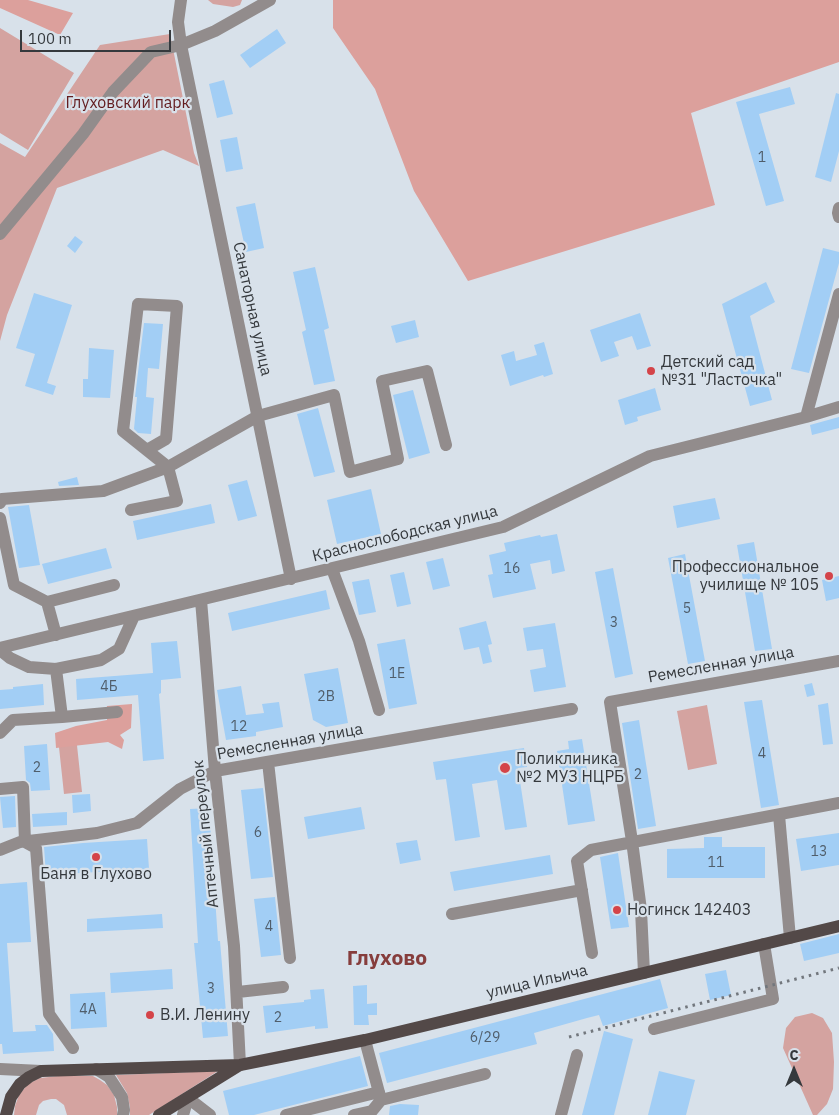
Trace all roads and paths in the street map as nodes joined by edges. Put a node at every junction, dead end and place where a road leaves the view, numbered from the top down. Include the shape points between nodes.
1 (182, 0) edge
2 (270, 0) edge
3 (181, 44) junction
4 (839, 208) edge
5 (839, 218) edge
6 (0, 234) edge
7 (839, 294) edge
8 (839, 407) edge
9 (258, 416) junction
10 (806, 417) junction
11 (446, 445) dead end
12 (147, 450) junction
13 (168, 467) junction
14 (0, 503) edge
15 (131, 510) dead end
16 (0, 518) edge
17 (332, 569) junction
18 (291, 579) junction
19 (114, 585) dead end
20 (201, 600) junction
21 (47, 602) junction
22 (134, 616) junction
23 (56, 635) junction
24 (0, 649) edge
25 (839, 661) edge
26 (56, 669) junction
27 (572, 708) dead end
28 (379, 710) dead end
29 (117, 712) dead end
30 (62, 717) junction
31 (0, 733) edge
32 (268, 762) junction
33 (214, 771) junction
34 (0, 789) edge
35 (839, 803) edge
36 (779, 815) junction
37 (632, 841) junction
38 (25, 842) junction
39 (0, 850) edge
40 (582, 890) junction
41 (452, 914) dead end
42 (839, 926) edge
43 (790, 938) junction
44 (764, 944) junction
45 (592, 953) dead end
46 (290, 958) dead end
47 (644, 973) junction
48 (283, 987) dead end
49 (238, 992) junction
50 (654, 1029) dead end
51 (365, 1040) junction
52 (73, 1048) dead end
53 (577, 1056) dead end
54 (240, 1065) junction
55 (0, 1069) edge
56 (96, 1069) junction
57 (41, 1071) junction
58 (485, 1074) dead end
59 (380, 1096) junction
60 (188, 1098) junction
61 (6, 1115) edge
62 (123, 1115) edge
63 (159, 1115) edge
64 (183, 1115) edge
65 (210, 1115) edge
66 (286, 1115) edge
67 (354, 1115) edge
68 (561, 1115) edge

1 - 3 street, Санаторная улица via 178,22
2 - 3 street via 215,31
3 - 6 street via 151,52 113,92 83,134
3 - 9 street, Санаторная улица
4 - 5 street
7 - 10 street
8 - 10 street, Краснослободская улица
9 - 11 street via 334,395 350,472 398,459 382,381 426,371
9 - 13 street
9 - 18 street, Санаторная улица
10 - 17 street, Краснослободская улица via 650,456 503,527
12 - 12 street via 123,431 138,304 178,306 166,439
12 - 13 street
13 - 14 street via 103,491 2,499
13 - 15 street via 177,500
16 - 21 street via 14,585
17 - 18 street, Краснослободская улица
17 - 28 street via 360,642
18 - 20 street, Краснослободская улица
19 - 21 street
20 - 22 street, Краснослободская улица
20 - 33 street, Аптечный переулок
21 - 23 street
22 - 23 street, Краснослободская улица
22 - 26 street via 119,648 101,660
23 - 24 street, Краснослободская улица
24 - 26 street via 29,667
25 - 37 street, Ремесленная улица via 610,702
26 - 30 street
27 - 32 street, Ремесленная улица
29 - 30 street
30 - 31 street via 13,720
32 - 33 street, Ремесленная улица
32 - 46 street
33 - 38 street, Ремесленная улица via 180,789 137,823 97,833
33 - 49 street, Аптечный переулок
34 - 38 street via 23,787
35 - 36 street
36 - 37 street
36 - 43 street
37 - 40 street via 591,850 577,861
37 - 47 street via 641,910
38 - 39 street, Ремесленная улица
38 - 52 street via 36,848 49,1014
40 - 41 street
40 - 45 street
42 - 43 main road, улица Ильича
43 - 44 main road, улица Ильича
44 - 47 main road, улица Ильича
44 - 50 street via 773,999
47 - 51 main road, улица Ильича
48 - 49 street
49 - 54 street, Аптечный переулок
51 - 54 main road, улица Ильича
51 - 59 street
53 - 68 street
54 - 56 main road
54 - 60 main road
55 - 57 street
56 - 57 main road
56 - 62 street via 108,1077 122,1097
57 - 61 main road via 20,1084 11,1097
58 - 59 street
59 - 66 street
59 - 67 street via 372,1111
60 - 63 main road
60 - 64 street
60 - 65 street

